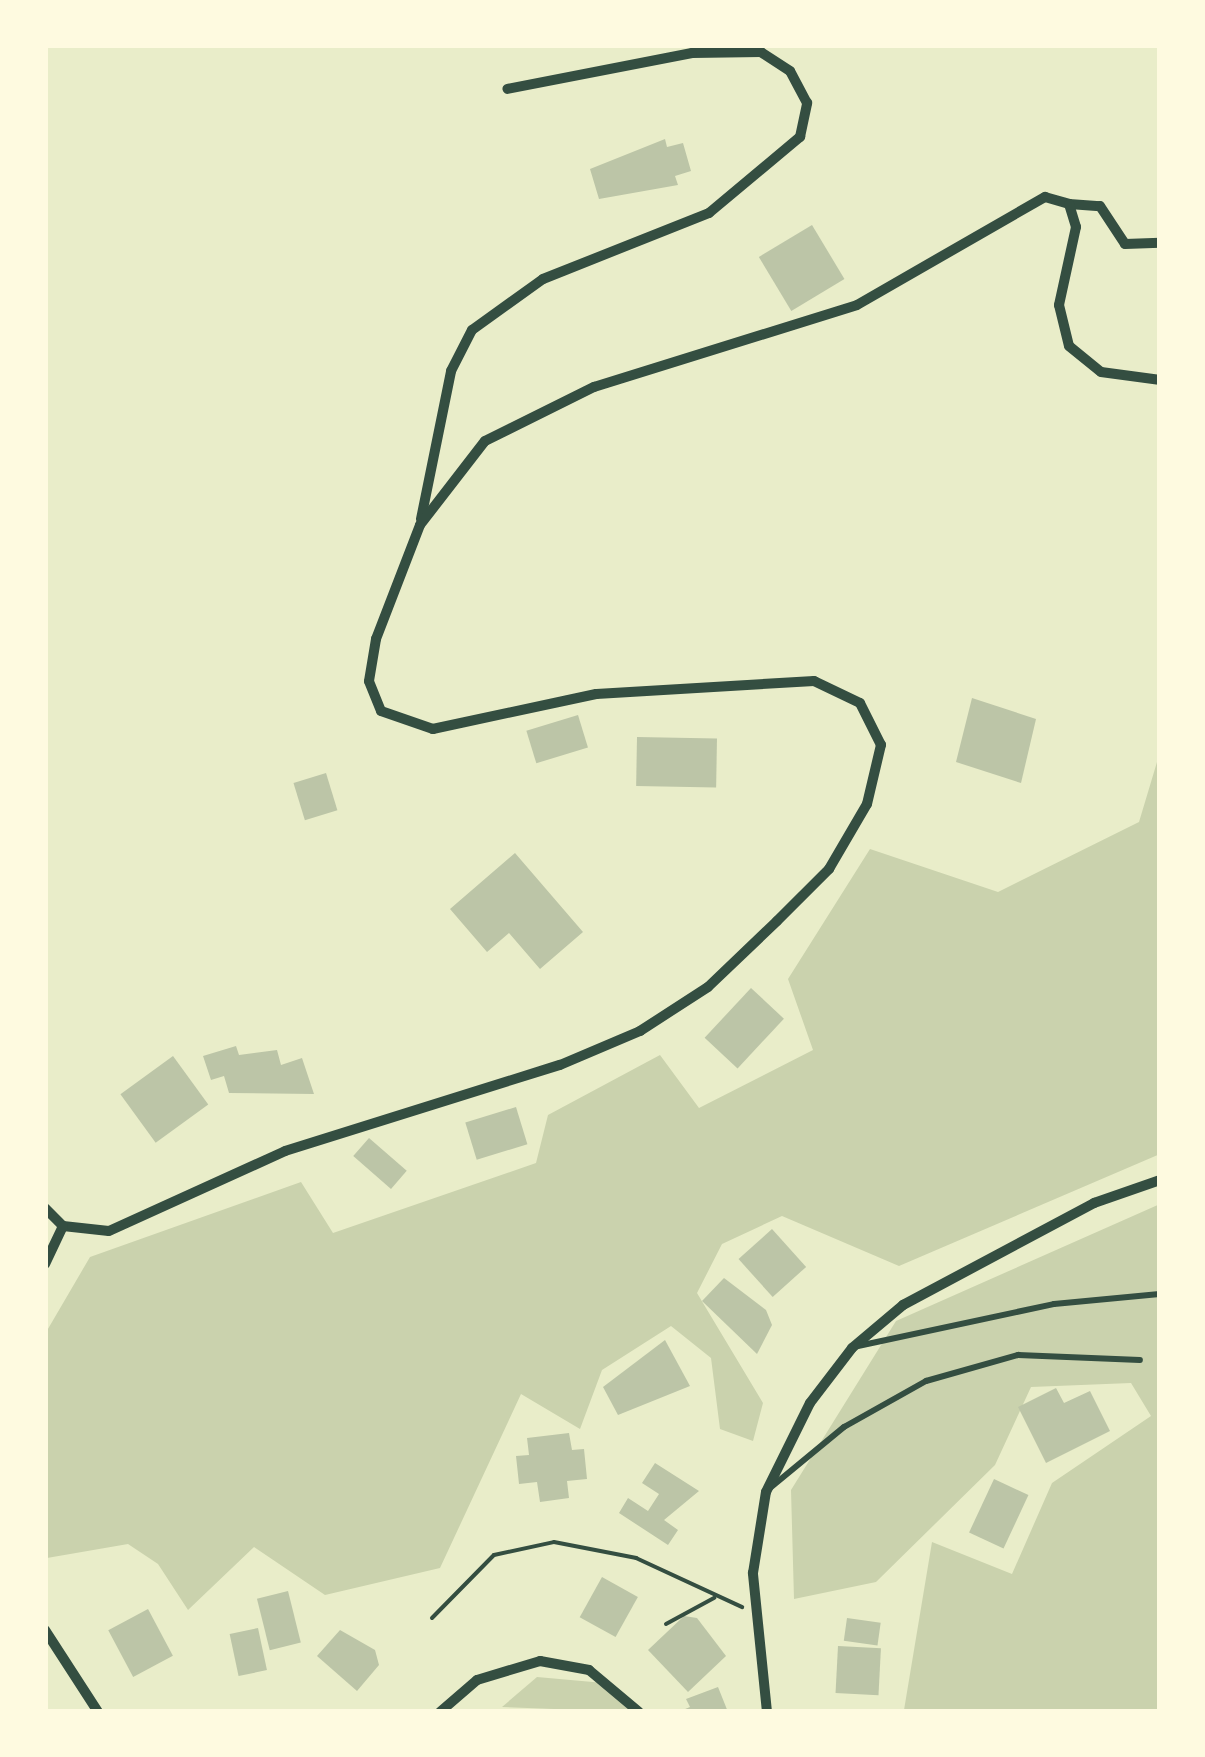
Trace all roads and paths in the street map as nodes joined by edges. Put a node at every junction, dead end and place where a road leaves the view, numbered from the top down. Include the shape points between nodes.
1 (507, 89) dead end
2 (1069, 204) junction
3 (1160, 243) edge
4 (1160, 380) edge
5 (420, 525) junction
6 (1160, 1180) edge
7 (45, 1208) edge
8 (63, 1226) junction
9 (45, 1264) edge
10 (1160, 1294) edge
11 (852, 1348) junction
12 (1140, 1360) dead end
13 (766, 1492) junction
14 (714, 1598) junction
15 (760, 1613) junction
16 (432, 1618) dead end
17 (666, 1624) dead end
18 (45, 1630) edge
19 (98, 1712) edge
20 (440, 1712) edge
21 (639, 1712) edge
22 (766, 1712) edge

1 - 5 street via 692,53 761,52 790,72 807,103 800,137 708,213 544,279 472,330 451,371
2 - 3 street via 1100,206 1125,244
2 - 4 street via 1076,227 1060,306 1070,346 1100,372
2 - 5 street via 1045,197 1016,206 856,305 516,421 457,470
5 - 8 street via 376,639 369,682 381,711 404,725 433,728 596,694 814,682 860,703 880,744 867,804 829,869 777,922 708,987 640,1031 560,1066 285,1150 109,1232
6 - 11 street via 974,1263
7 - 8 street
8 - 9 street
10 - 11 lane via 1054,1304
11 - 13 street via 810,1403
12 - 13 lane via 1018,1355 926,1381 844,1427
13 - 15 street via 753,1573
14 - 15 path
14 - 16 path via 636,1558 554,1542 494,1555
14 - 17 path
15 - 22 street
18 - 19 street
20 - 21 street via 477,1680 540,1661 589,1670

